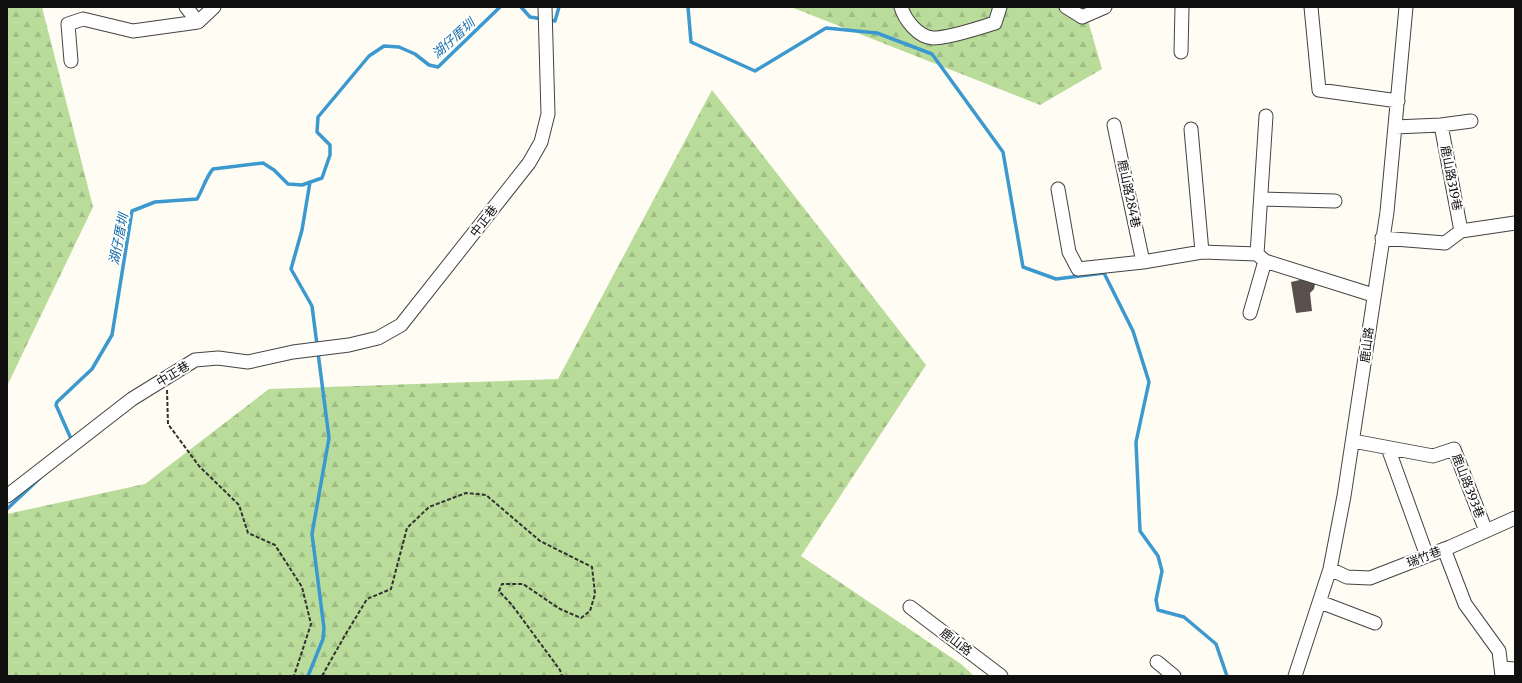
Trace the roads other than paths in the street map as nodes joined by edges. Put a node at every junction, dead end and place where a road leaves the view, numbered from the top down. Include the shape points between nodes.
1 (186, 7) edge
2 (214, 7) edge
3 (901, 7) edge
4 (1000, 7) edge
5 (1066, 7) edge
6 (1105, 7) edge
7 (1182, 7) edge
8 (1311, 7) edge
9 (1406, 7) edge
10 (545, 9) edge
11 (198, 22) junction
12 (1181, 52) dead end
13 (71, 61) dead end
14 (1398, 101) junction
15 (1266, 116) dead end
16 (1471, 121) dead end
17 (1441, 124) junction
18 (1114, 125) dead end
19 (1395, 127) junction
20 (1192, 129) dead end
21 (1058, 189) dead end
22 (1261, 199) junction
23 (1335, 201) dead end
24 (1515, 223) edge
25 (1461, 231) junction
26 (1382, 238) junction
27 (1202, 252) junction
28 (1261, 257) junction
29 (1144, 262) junction
30 (1373, 295) junction
31 (1250, 313) dead end
32 (1353, 441) junction
33 (1388, 448) junction
34 (7, 496) edge
35 (1515, 518) edge
36 (1486, 531) junction
37 (1444, 549) junction
38 (1427, 556) junction
39 (1330, 569) junction
40 (1320, 602) junction
41 (910, 607) dead end
42 (1375, 623) dead end
43 (1157, 662) dead end
44 (1515, 669) edge
45 (1502, 672) edge
46 (1001, 676) edge
47 (1174, 676) edge
48 (1295, 676) edge

1 - 11 street
2 - 11 street
3 - 4 street via 904,17 919,33 932,38 995,23
5 - 6 street via 1082,17
7 - 12 street
8 - 14 street via 1319,90
9 - 14 street, 鹿山路
10 - 34 street, 中正巷 via 548,114 541,142 529,163 401,325 378,338 349,345 293,352 248,362 218,358 195,360 132,399
11 - 13 street via 133,31 83,19 68,24
14 - 19 street, 鹿山路
15 - 22 street
16 - 17 street
17 - 19 street
17 - 25 street, 鹿山路319巷
18 - 29 street, 鹿山路284巷
19 - 26 street, 鹿山路
20 - 27 street
21 - 29 street via 1069,252 1078,269
22 - 23 street
22 - 28 street
24 - 25 street
25 - 26 street via 1445,243
26 - 30 street, 鹿山路
27 - 28 street
27 - 29 street
28 - 30 street
28 - 31 street
30 - 32 street, 鹿山路
32 - 33 street, 鹿山路393巷
32 - 39 street, 鹿山路
33 - 36 street, 鹿山路393巷 via 1433,456 1454,448
33 - 38 street
35 - 36 street, 瑞竹巷
36 - 37 street, 瑞竹巷
37 - 38 street, 瑞竹巷
37 - 45 street via 1465,604 1499,651
38 - 39 street, 瑞竹巷 via 1370,578 1347,577
39 - 40 street, 鹿山路
40 - 42 street
40 - 48 street, 鹿山路
41 - 46 street, 鹿山路
43 - 47 street
44 - 45 street

